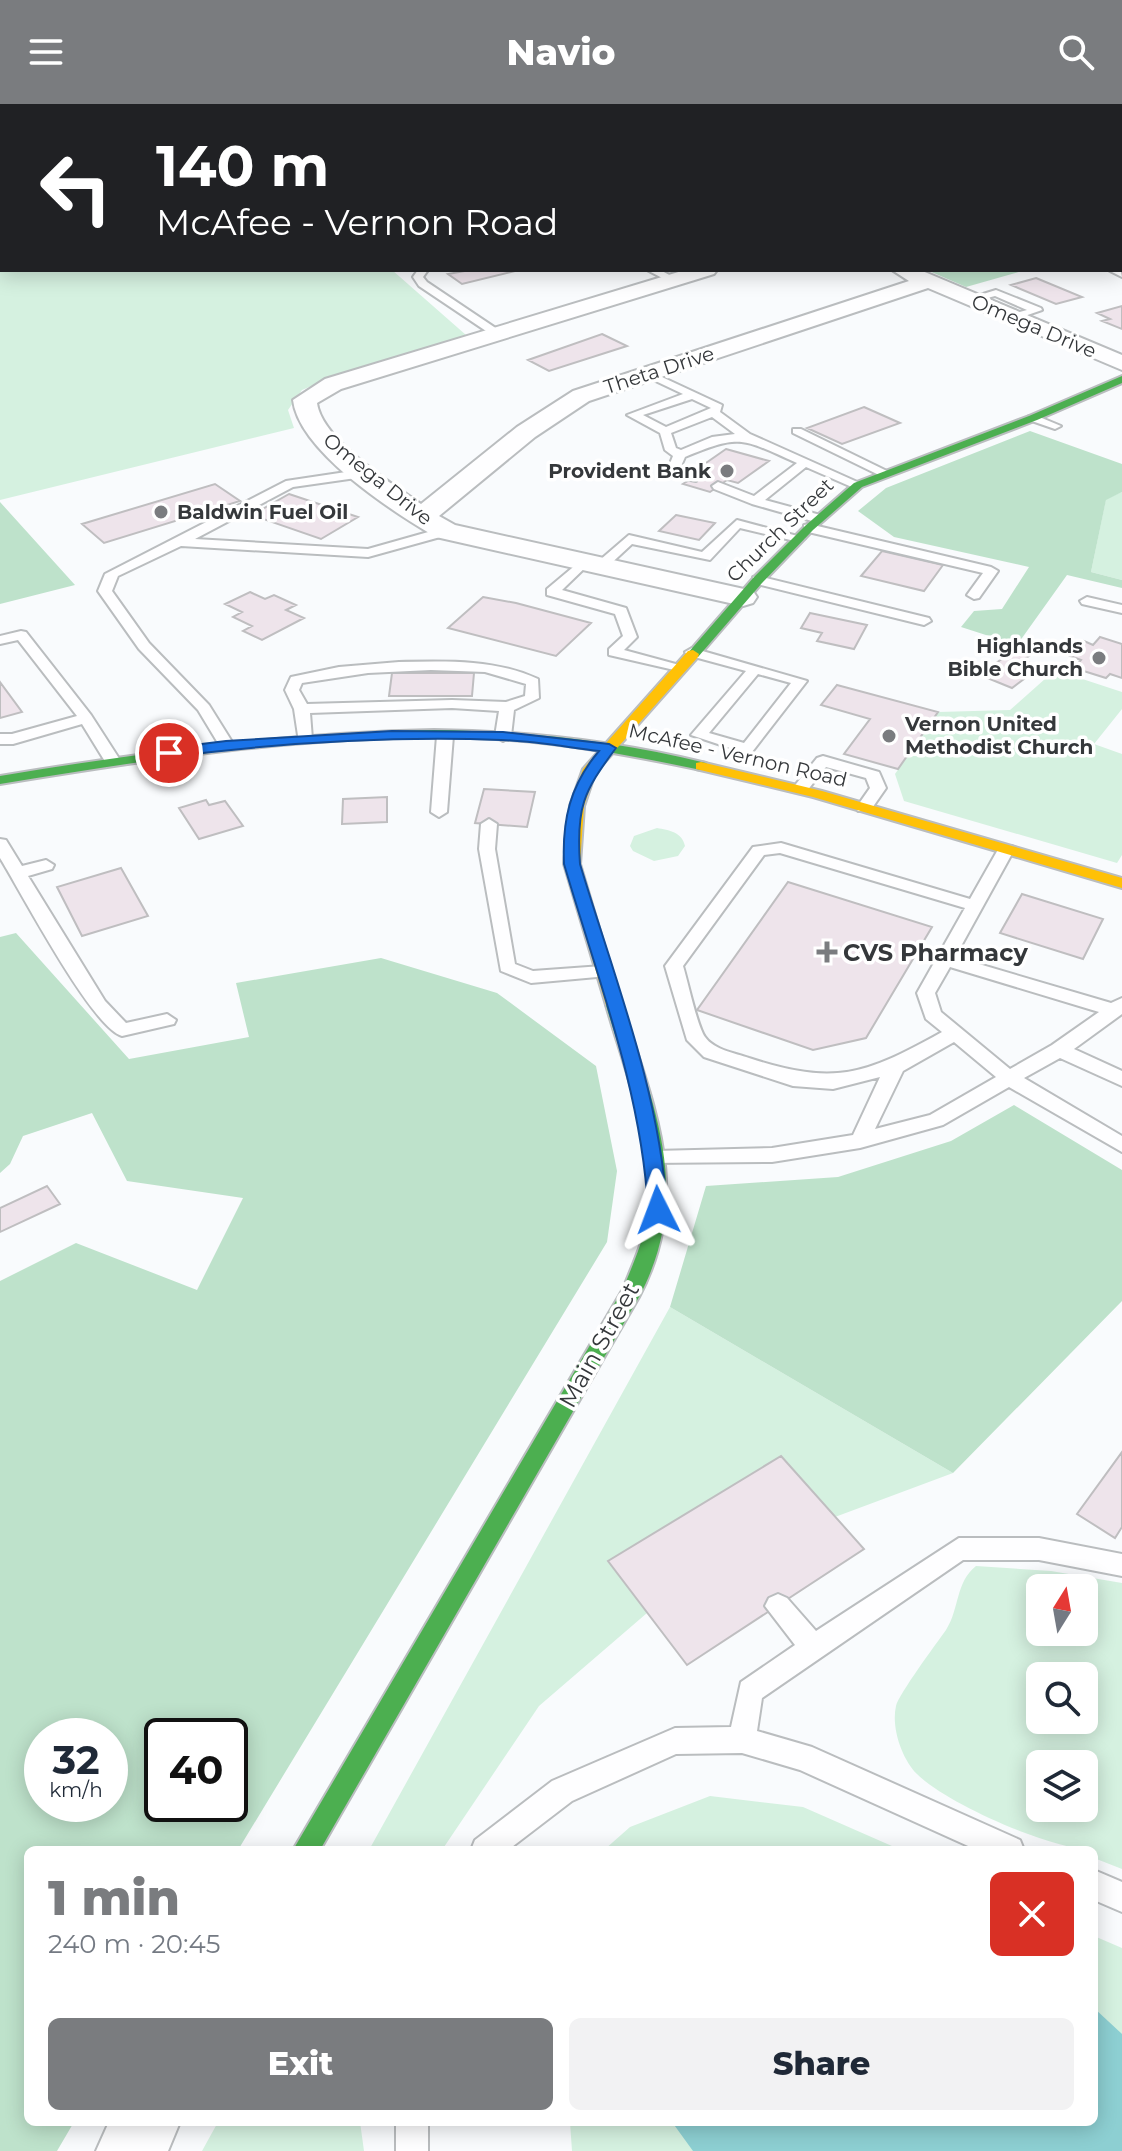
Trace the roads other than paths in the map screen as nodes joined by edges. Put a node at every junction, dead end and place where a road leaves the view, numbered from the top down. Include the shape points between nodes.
1 (422, 272) edge
2 (689, 272) edge
3 (906, 272) edge
4 (662, 275) edge
5 (929, 281) junction
6 (496, 333) junction
7 (1122, 363) edge
8 (649, 374) junction
9 (1122, 379) edge
10 (692, 395) junction
11 (713, 413) junction
12 (1033, 418) junction
13 (1055, 426) dead end
14 (665, 431) junction
15 (797, 431) dead end
16 (746, 436) junction
17 (680, 455) junction
18 (806, 461) junction
19 (366, 473) junction
20 (885, 473) junction
21 (692, 478) dead end
22 (858, 485) junction
23 (718, 486) dead end
24 (756, 501) junction
25 (420, 518) junction
26 (809, 529) junction
27 (446, 531) junction
28 (179, 542) junction
29 (592, 564) junction
30 (750, 589) junction
31 (974, 595) dead end
32 (1087, 601) dead end
33 (1122, 609) edge
34 (924, 621) dead end
35 (0, 640) edge
36 (692, 652) junction
37 (678, 669) junction
38 (755, 669) junction
39 (507, 707) junction
40 (302, 709) junction
41 (86, 718) junction
42 (445, 736) junction
43 (503, 736) junction
44 (0, 739) edge
45 (304, 739) junction
46 (226, 745) junction
47 (609, 748) junction
48 (112, 760) junction
49 (0, 780) edge
50 (800, 789) junction
51 (864, 808) junction
52 (439, 812) dead end
53 (489, 824) dead end
54 (0, 844) edge
55 (1006, 850) junction
56 (46, 865) dead end
57 (18, 873) junction
58 (1122, 883) edge
59 (973, 905) junction
60 (943, 959) junction
61 (95, 965) dead end
62 (76, 970) junction
63 (602, 972) junction
64 (1119, 1007) edge
65 (167, 1020) dead end
66 (954, 1034) junction
67 (1059, 1050) junction
68 (895, 1067) junction
69 (1010, 1079) junction
70 (1122, 1079) edge
71 (860, 1141) junction
72 (1122, 1145) edge
73 (655, 1158) junction
74 (1122, 1565) edge
75 (778, 1606) dead end
76 (813, 1647) junction
77 (742, 1740) junction
78 (308, 1846) edge
79 (490, 1846) edge
80 (1001, 1846) edge
81 (1098, 1887) edge
82 (1122, 1897) edge
83 (145, 2126) edge
84 (412, 2126) edge
85 (130, 2151) edge
86 (412, 2151) edge

1 - 6 lane via 418,277 423,284
2 - 4 street, Omega Drive
3 - 5 street, Omega Drive
4 - 6 street, Omega Drive
5 - 7 street, Omega Drive
5 - 8 street, Theta Drive
6 - 19 street, Omega Drive via 333,384 305,400 308,418 328,442
8 - 10 lane
8 - 25 street, Theta Drive via 581,396 553,413
9 - 12 street, Church Street
10 - 11 lane via 718,407
10 - 14 lane via 633,415
11 - 14 lane
11 - 16 lane
12 - 13 lane
12 - 20 street, Church Street
14 - 17 lane via 671,450
15 - 20 lane
16 - 17 lane via 716,440
16 - 18 lane
17 - 21 lane via 678,474
18 - 22 lane
18 - 24 lane
19 - 25 street, Omega Drive
19 - 28 lane via 290,484
20 - 22 street, Church Street
22 - 26 street, Church Street
23 - 24 lane
24 - 26 lane
25 - 27 street, Omega Drive
26 - 29 lane via 737,524 705,557 629,539
26 - 30 street, Church Street
26 - 31 lane via 991,571
27 - 28 lane via 368,553
27 - 29 street, Omega Drive
28 - 46 lane via 112,574 105,591 144,646 204,708
29 - 30 street, Omega Drive
29 - 37 lane via 552,592 621,611 630,637 614,652
30 - 34 lane
30 - 36 street, Church Street
32 - 33 lane
35 - 41 lane via 21,635
36 - 37 street, Church Street
36 - 38 lane
37 - 47 street, Church Street
38 - 38 lane via 800,681 747,749 699,735
39 - 40 lane
39 - 40 lane via 532,698 533,682 503,670 390,668 317,672 296,680 292,690
39 - 43 lane
40 - 45 lane
41 - 44 lane
41 - 48 lane
42 - 43 street, McAfee - Vernon Road
42 - 45 street, McAfee - Vernon Road
42 - 52 lane
43 - 47 street, McAfee - Vernon Road
45 - 46 street, McAfee - Vernon Road
46 - 48 street, McAfee - Vernon Road
47 - 50 street, McAfee - Vernon Road
47 - 63 street, Main Street via 588,772 570,832 572,864
48 - 49 street, McAfee - Vernon Road
50 - 51 street, McAfee - Vernon Road
50 - 51 lane via 823,761 873,775 878,788
51 - 55 street, McAfee - Vernon Road
53 - 63 lane via 487,849 507,967 531,977
54 - 57 lane
55 - 58 street, McAfee - Vernon Road
55 - 59 lane
56 - 57 lane
57 - 62 lane
59 - 60 lane
59 - 68 lane via 781,848 759,851 674,966 696,1040 711,1052 793,1079 833,1082
60 - 64 lane
60 - 66 lane via 926,993 933,1015
61 - 62 lane
62 - 65 lane via 122,1030
63 - 73 street, Main Street
64 - 67 lane
66 - 68 lane
66 - 69 lane
67 - 69 lane
67 - 70 lane
68 - 71 lane
69 - 71 lane via 936,1120
69 - 72 lane
71 - 73 lane via 772,1155
73 - 78 street, Main Street via 658,1210 632,1291
74 - 76 lane via 1039,1549 959,1549
75 - 76 lane
76 - 77 lane via 750,1691
77 - 79 lane via 675,1741 562,1791
77 - 80 lane via 802,1757
81 - 82 lane
83 - 85 street
84 - 86 lane

